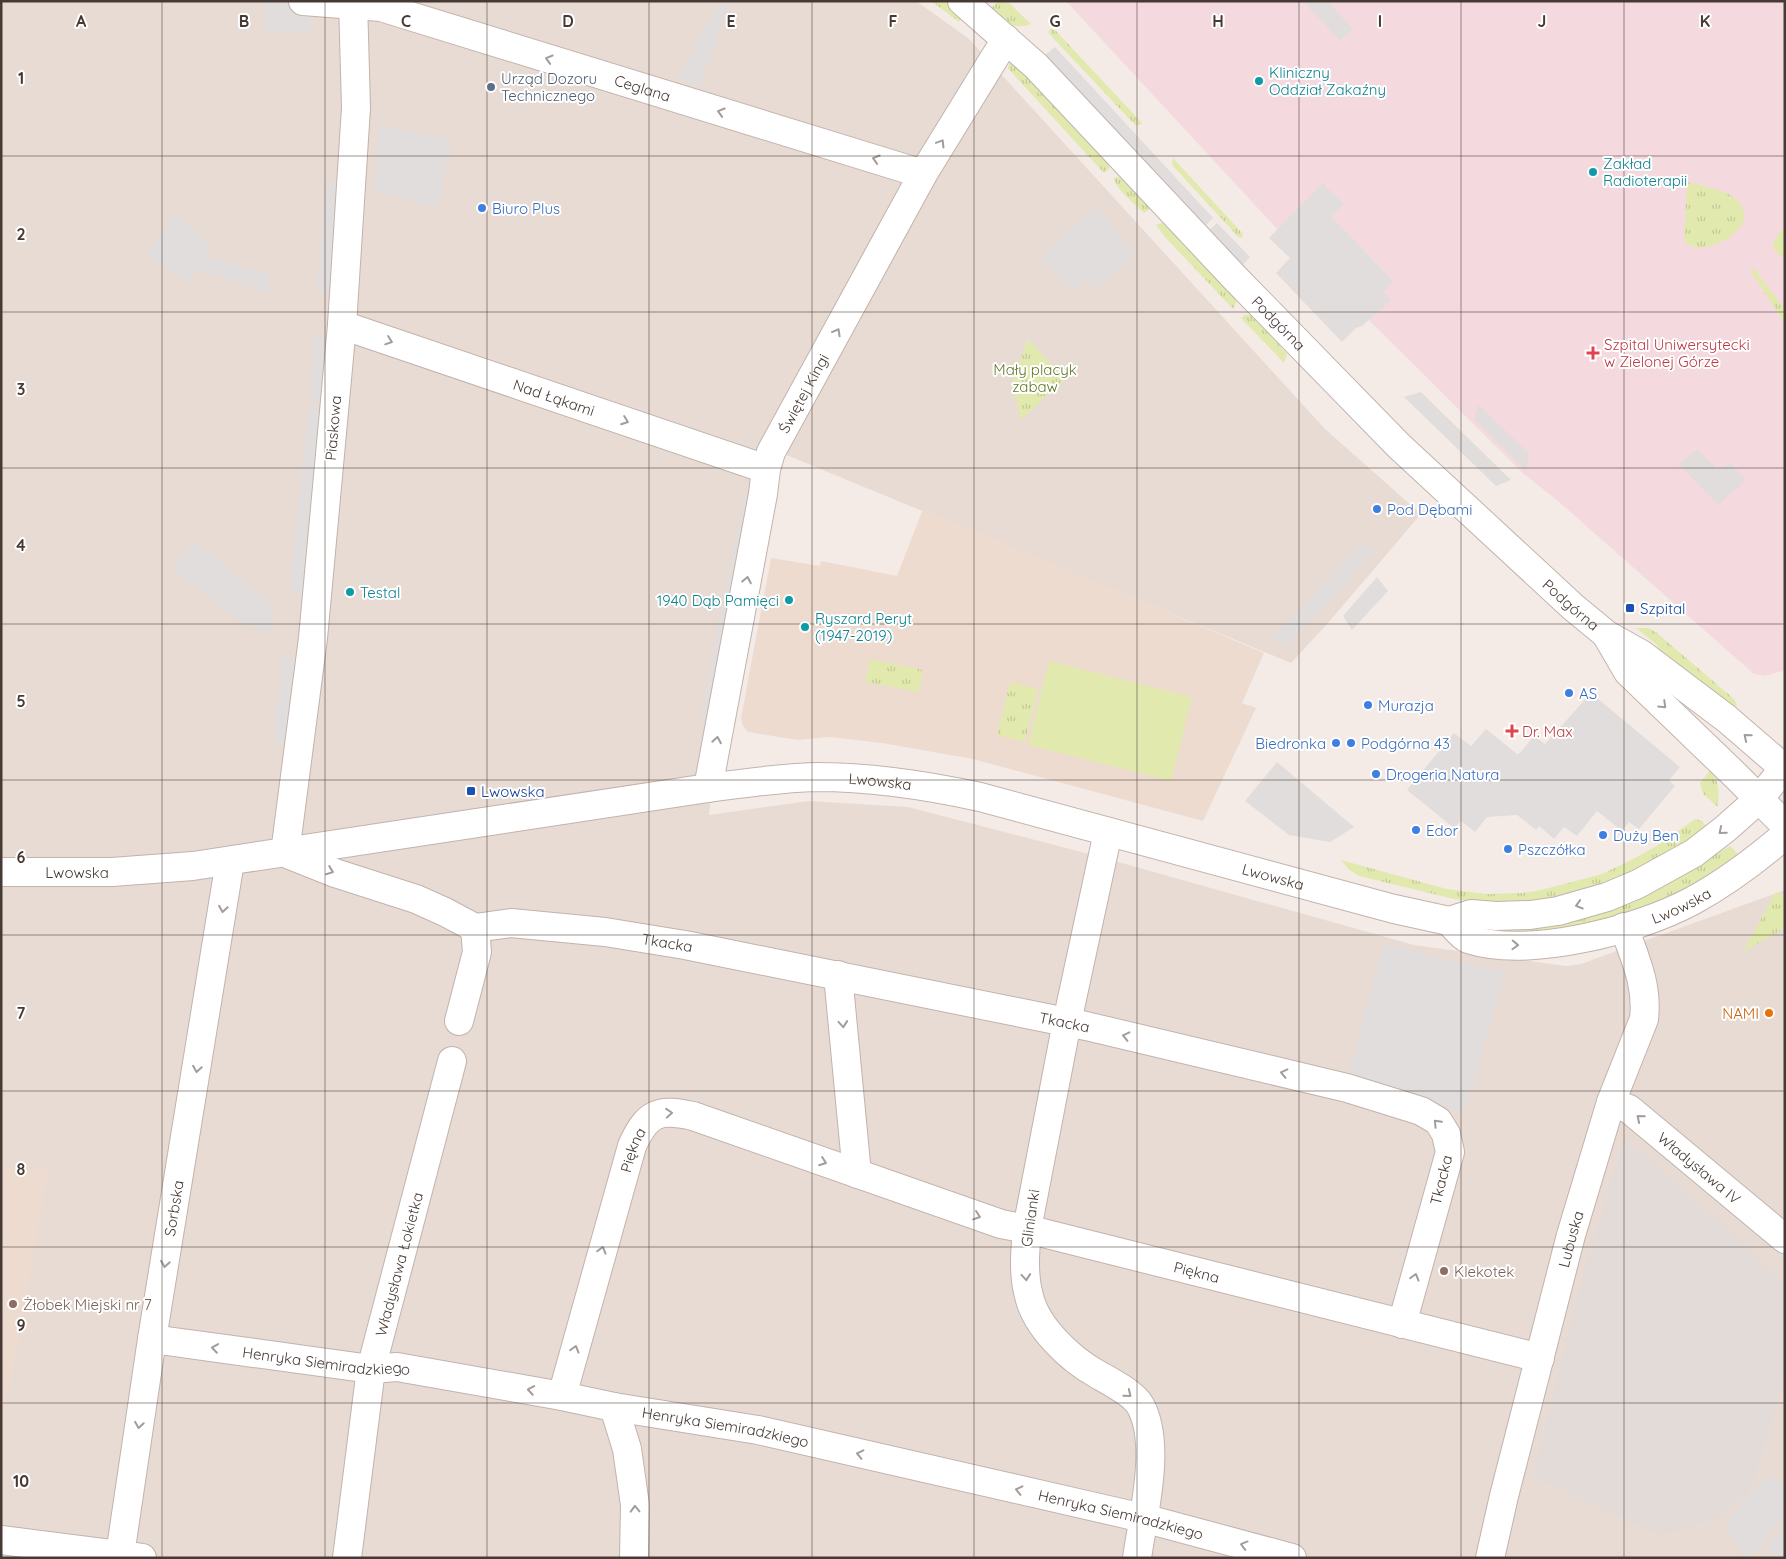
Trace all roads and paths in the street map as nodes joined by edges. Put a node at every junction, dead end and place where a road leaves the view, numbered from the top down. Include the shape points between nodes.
1 (303, 1) edge
2 (962, 1) edge
3 (353, 3) edge
4 (1006, 39) junction
5 (923, 174) junction
6 (342, 325) junction
7 (766, 469) junction
8 (1606, 635) junction
9 (1785, 768) edge
10 (708, 788) junction
11 (1758, 798) junction
12 (1785, 825) edge
13 (1108, 832) junction
14 (1785, 834) edge
15 (285, 853) junction
16 (230, 861) junction
17 (1, 872) edge
18 (1449, 921) junction
19 (475, 928) junction
20 (1624, 928) junction
21 (838, 975) junction
22 (459, 1021) dead end
23 (1067, 1022) junction
24 (452, 1061) dead end
25 (1611, 1102) junction
26 (857, 1174) junction
27 (1027, 1228) junction
28 (1785, 1239) edge
29 (1402, 1324) junction
30 (152, 1339) junction
31 (1540, 1358) junction
32 (371, 1370) junction
33 (562, 1396) junction
34 (614, 1407) junction
35 (1143, 1518) junction
36 (1, 1540) edge
37 (131, 1556) edge
38 (347, 1558) edge
39 (634, 1558) edge
40 (1137, 1558) edge
41 (1292, 1558) edge
42 (1490, 1558) edge

1 - 3 street, Ceglana
2 - 4 street, Podgórna
5 -> 3 street, Ceglana via 381,7
3 - 6 street, Piaskowa via 356,108
5 -> 4 street, Świętej Kingi
4 - 8 street, Podgórna via 1036,66 1235,278 1399,446
7 -> 5 street, Świętej Kingi via 771,452
6 -> 7 street, Nad Łąkami
6 - 15 street, Piaskowa via 313,638
10 -> 7 street, Świętej Kingi
9 -> 8 street, Podgórna via 1641,654
8 -> 11 street, Podgórna via 1628,672
9 - 11 street, Lwowska
10 - 13 street, Lwowska via 815,778 890,781 980,797
10 - 15 street, Lwowska
11 - 12 street, Podgórna
11 -> 18 street, Lwowska via 1726,829 1694,853 1630,887 1558,911 1504,916 1471,914
13 - 18 street, Lwowska
13 - 23 street, Glinianki
14 - 20 street, Lwowska via 1726,882 1658,917
15 - 16 street, Lwowska
15 -> 19 street via 416,899
16 - 17 street, Lwowska via 112,872
16 -> 30 street, Sorbska
18 -> 20 street, Lwowska via 1466,938 1501,944 1570,941
19 - 21 street, Tkacka via 511,923 605,932
19 - 22 street via 478,952
20 - 25 street, Lubuska via 1645,989 1646,1005 1644,1019
21 - 23 street, Tkacka
21 -> 26 street
23 - 27 street, Glinianki
29 -> 23 street, Tkacka via 1450,1152 1446,1134 1438,1121 1421,1111 1347,1088
24 - 32 street, Władysława Łokietka
28 -> 25 street, Władysława IV via 1629,1110
25 - 31 street, Lubuska
26 -> 27 street, Piękna via 1001,1224
33 -> 26 street, Piękna via 632,1146 641,1127 654,1116 673,1111 694,1116
27 - 29 street, Piękna
27 -> 35 street, Glinianki via 1025,1260 1028,1295 1034,1313 1056,1341 1085,1367 1140,1403 1150,1441
29 - 31 street, Piękna
32 -> 30 street, Henryka Siemiradzkiego
30 -> 37 street, Sorbska
31 - 42 street, Lubuska
33 -> 32 street, Henryka Siemiradzkiego via 397,1367
32 - 38 street, Władysława Łokietka
33 - 34 street, Henryka Siemiradzkiego
35 -> 34 street, Henryka Siemiradzkiego via 758,1430
39 -> 34 street via 635,1505 627,1449
35 - 40 street, Glinianki
41 -> 35 street, Henryka Siemiradzkiego
36 - 37 street

